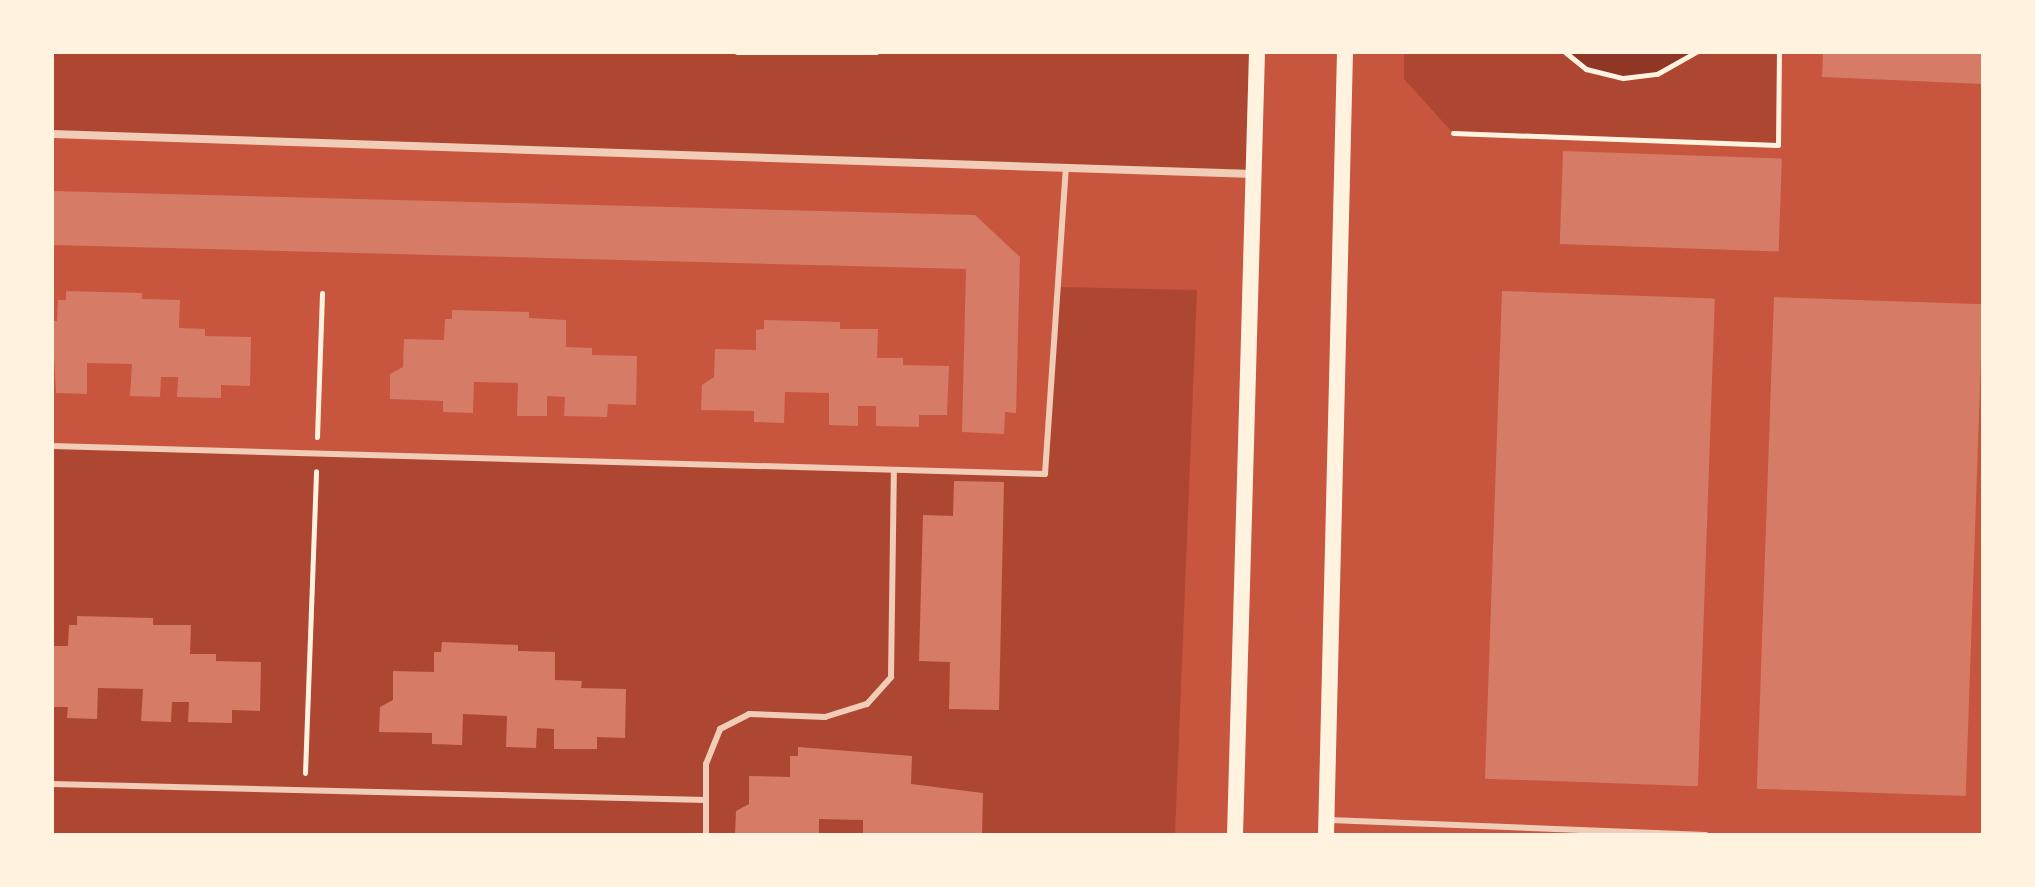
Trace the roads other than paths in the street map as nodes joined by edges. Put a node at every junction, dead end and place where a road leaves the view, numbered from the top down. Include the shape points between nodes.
1 (1257, 52) edge
2 (1345, 52) edge
3 (52, 134) edge
4 (1066, 168) junction
5 (1253, 174) junction
6 (52, 446) edge
7 (894, 470) junction
8 (52, 784) edge
9 (706, 800) junction
10 (1326, 827) edge
11 (706, 835) edge
12 (1235, 835) edge
13 (1706, 835) edge

1 - 5 main road
2 - 10 main road
3 - 4 street
4 - 5 street
4 - 7 lane via 1045,474
5 - 12 main road
6 - 7 lane
7 - 9 lane via 891,677 867,704 825,717 749,714 720,729 706,764
8 - 9 lane
9 - 11 lane
10 - 13 lane

